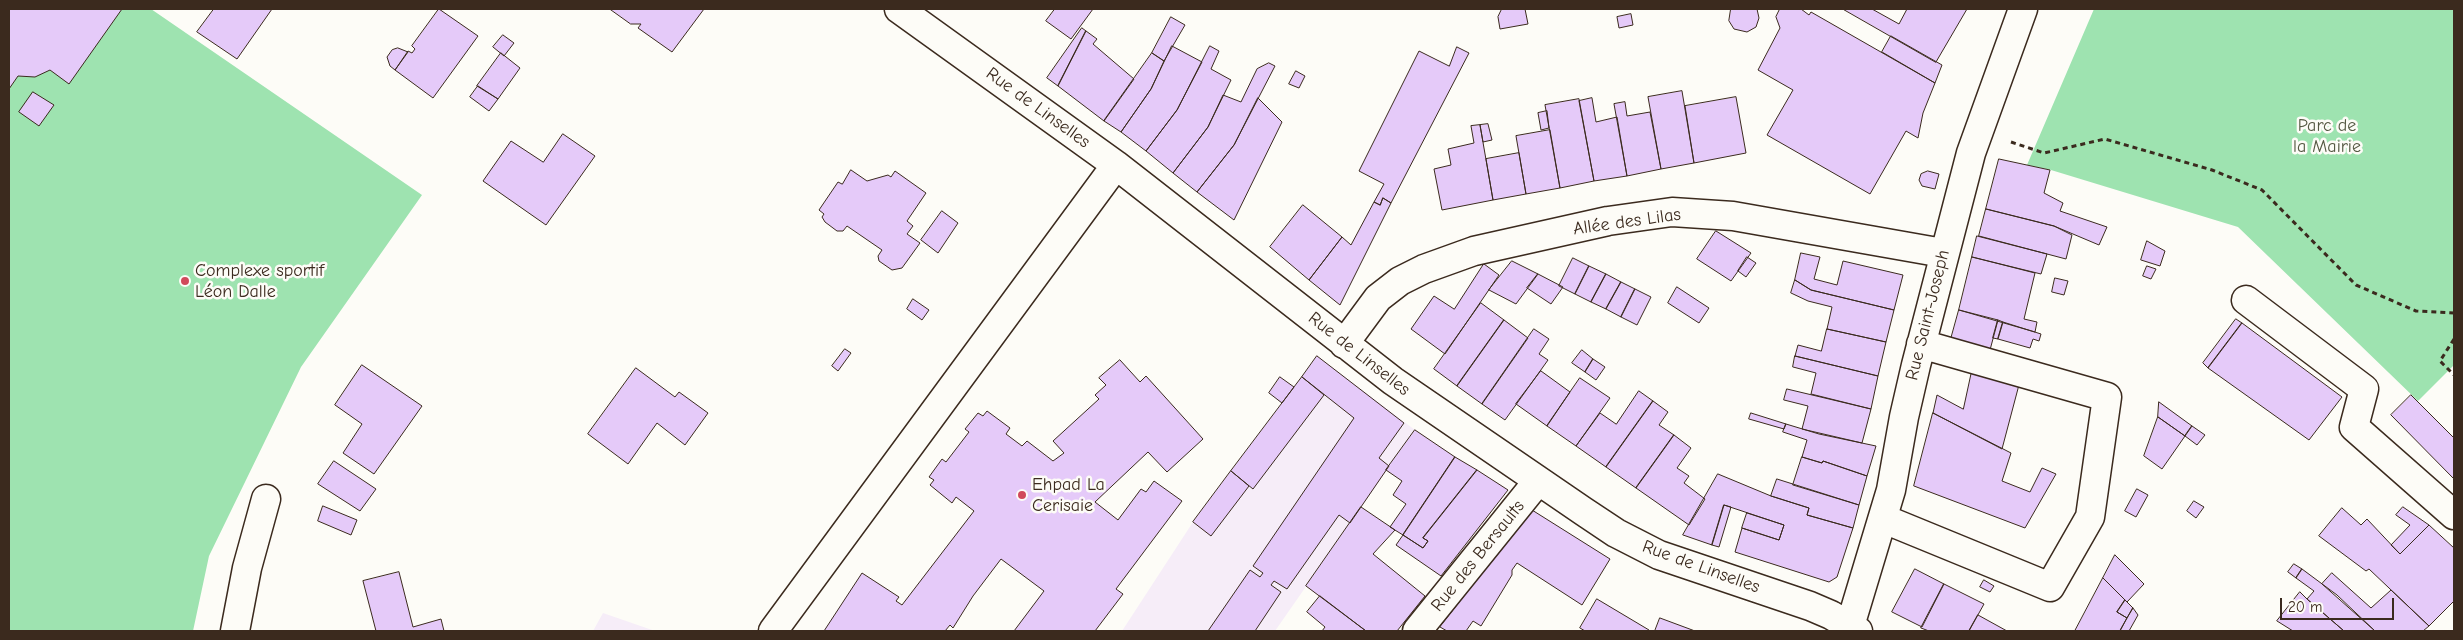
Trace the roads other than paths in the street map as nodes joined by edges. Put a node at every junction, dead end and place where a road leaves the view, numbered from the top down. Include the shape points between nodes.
1 (898, 9) edge
2 (2023, 9) edge
3 (1116, 165) junction
4 (1944, 253) junction
5 (2246, 300) dead end
6 (1344, 344) junction
7 (1920, 344) junction
8 (1538, 481) junction
9 (266, 499) dead end
10 (2454, 515) edge
11 (1884, 519) junction
12 (1854, 628) edge
13 (235, 631) edge
14 (773, 631) edge
15 (1417, 631) edge

1 - 3 street, Rue de Linselles
2 - 4 street, Rue Saint-Joseph via 1978,132
3 - 6 street, Rue de Linselles
3 - 14 street
4 - 6 street, Allée des Lilas via 1717,214 1672,212 1608,221 1474,251 1424,269 1400,281 1378,298
4 - 7 street, Rue Saint-Joseph
5 - 10 street via 2364,389 2354,426
6 - 8 street, Rue de Linselles via 1444,418
7 - 11 street, Rue Saint-Joseph
7 - 11 street via 2107,397 2090,518 2050,587
8 - 12 street, Rue de Linselles via 1639,546 1810,606
8 - 15 street, Rue des Bersaults
9 - 13 street via 247,568
11 - 12 street, Rue Saint-Joseph

